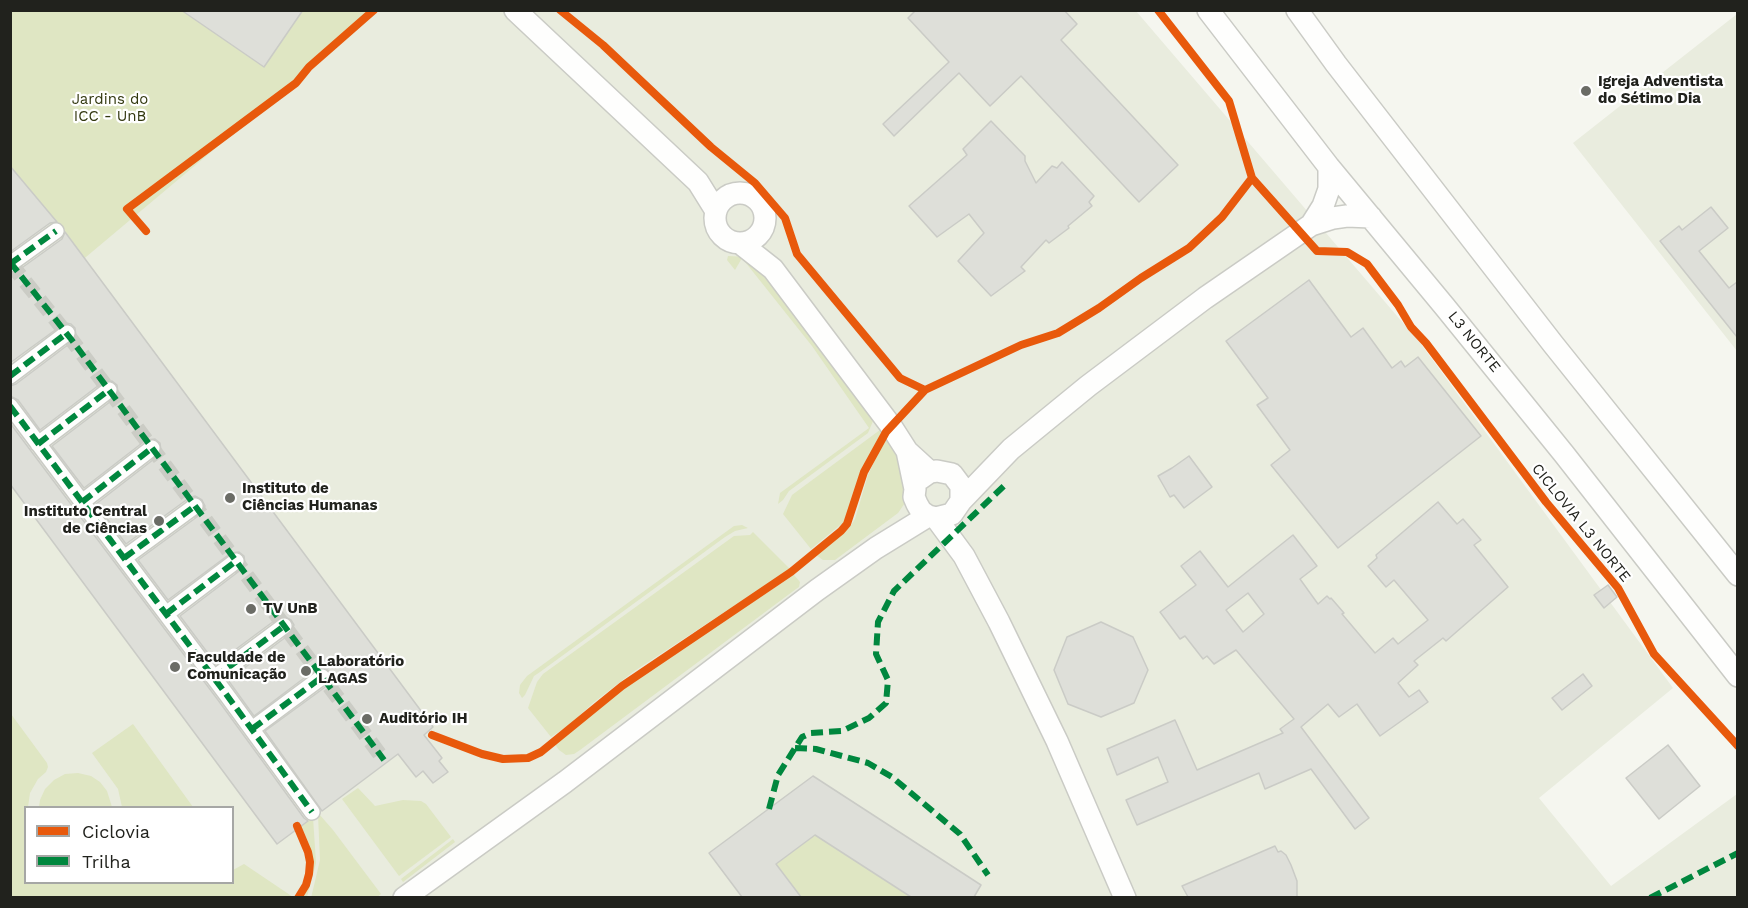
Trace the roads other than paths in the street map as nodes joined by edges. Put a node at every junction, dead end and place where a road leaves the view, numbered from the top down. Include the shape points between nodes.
1 (515, 10) edge
2 (1208, 10) edge
3 (1297, 10) edge
4 (1329, 167) junction
5 (698, 182) junction
6 (735, 193) junction
7 (716, 211) junction
8 (1371, 217) junction
9 (1311, 225) junction
10 (56, 231) dead end
11 (760, 234) junction
12 (740, 243) junction
13 (11, 264) edge
14 (773, 269) junction
15 (67, 333) dead end
16 (10, 376) edge
17 (109, 390) dead end
18 (10, 406) edge
19 (38, 444) junction
20 (152, 448) dead end
21 (1011, 449) junction
22 (908, 452) junction
23 (930, 472) junction
24 (957, 480) junction
25 (81, 502) junction
26 (959, 505) junction
27 (195, 506) dead end
28 (924, 507) junction
29 (964, 556) junction
30 (124, 558) junction
31 (236, 561) dead end
32 (1737, 575) edge
33 (166, 614) junction
34 (284, 626) dead end
35 (1718, 649) junction
36 (1737, 668) edge
37 (1737, 676) edge
38 (322, 677) dead end
39 (214, 678) junction
40 (252, 729) junction
41 (312, 812) dead end
42 (404, 897) edge
43 (1125, 897) edge

1 - 5 street
2 - 4 street, L3 NORTE
3 - 32 street via 1553,344
4 - 8 street, L3 NORTE
4 - 9 street via 1329,189
5 - 6 street
5 - 7 street
6 - 7 street via 722,201
6 - 11 street via 749,194 761,203 765,219
7 - 12 street via 720,233
8 - 9 street via 1347,216
8 - 35 street, L3 NORTE
9 - 21 street via 1205,298
10 - 13 street
11 - 12 street
11 - 14 street
12 - 14 street
14 - 22 street
15 - 16 street
17 - 19 street
18 - 19 street
19 - 25 street
20 - 25 street
21 - 24 street
21 - 26 street
22 - 23 street
22 - 28 street
23 - 24 street via 945,471
23 - 28 street via 918,482
24 - 26 street via 961,486
25 - 30 street
26 - 28 street via 944,517
26 - 29 street
27 - 30 street
28 - 29 street
28 - 42 street via 876,548 565,782
29 - 43 street via 1057,741
30 - 33 street
31 - 33 street
33 - 39 street
34 - 39 street
35 - 36 street
35 - 37 street, L3 NORTE
38 - 40 street
39 - 40 street
40 - 41 street

